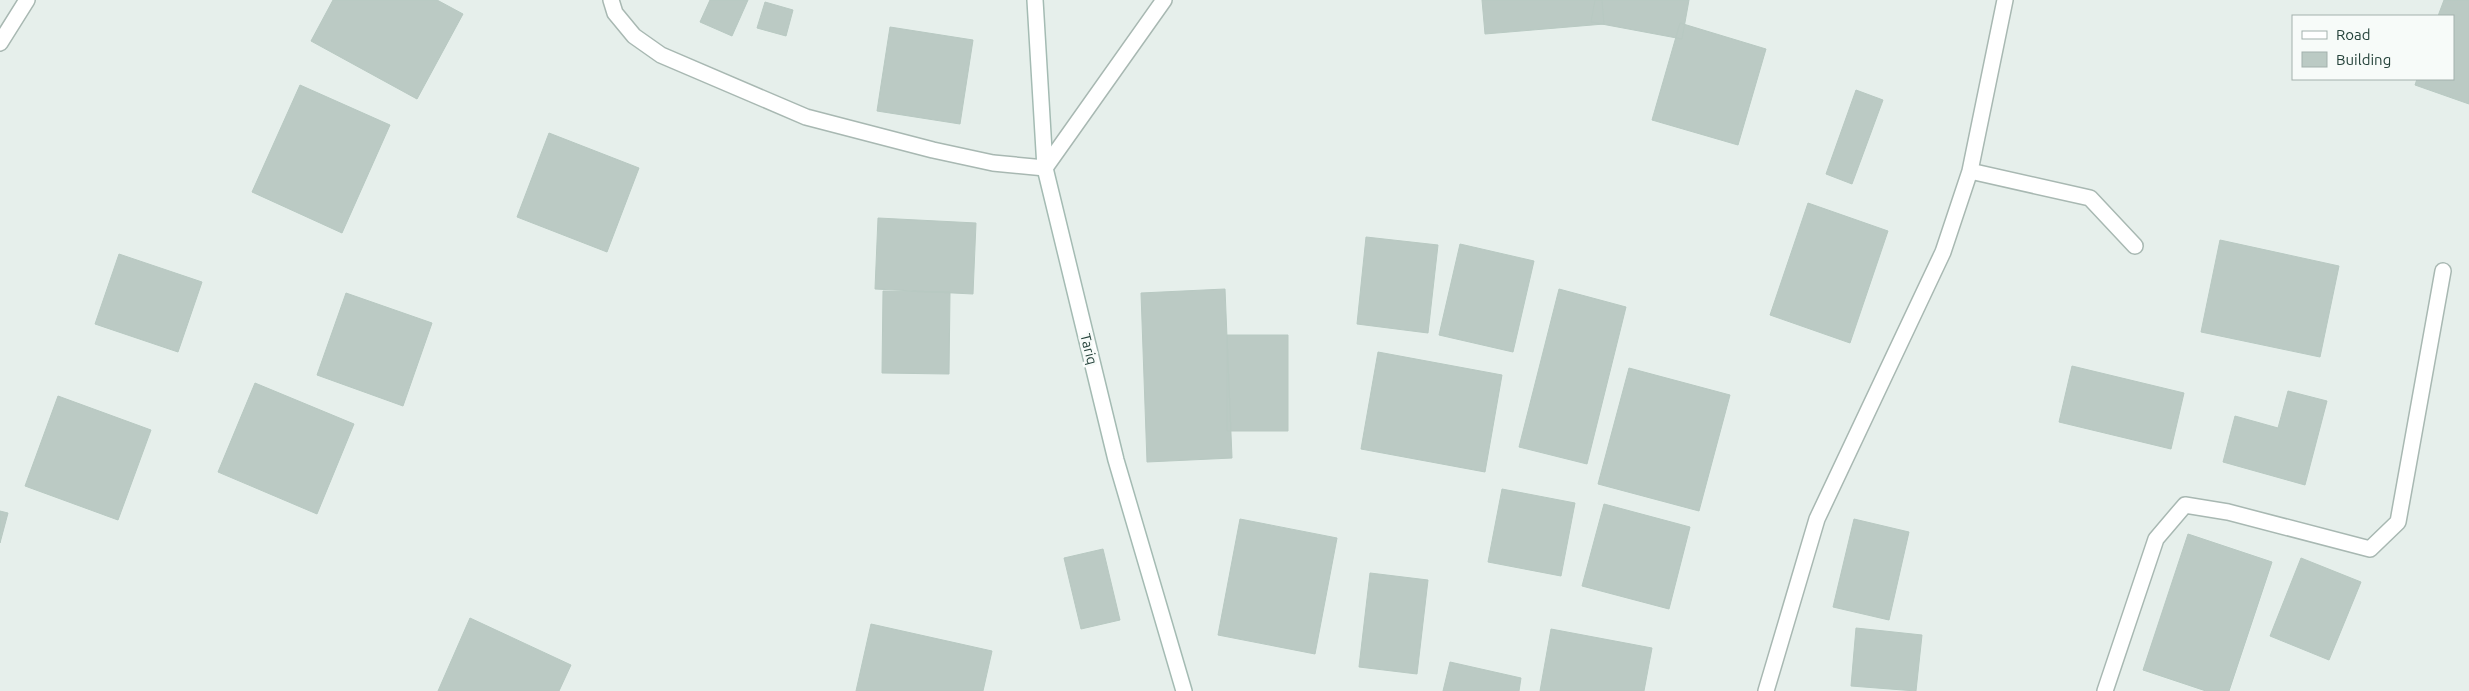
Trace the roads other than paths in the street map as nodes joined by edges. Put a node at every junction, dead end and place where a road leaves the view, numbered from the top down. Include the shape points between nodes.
1 (27, 0) edge
2 (611, 0) edge
3 (1035, 0) edge
4 (1164, 0) edge
5 (2005, 0) edge
6 (0, 43) edge
7 (1045, 168) junction
8 (1970, 171) junction
9 (2135, 246) dead end
10 (2443, 271) dead end
11 (1184, 691) edge
12 (1766, 691) edge
13 (2105, 691) edge

1 - 6 street
2 - 7 street via 615,13 634,36 661,54 806,117 976,159
3 - 7 street, Tariq
4 - 7 street
5 - 8 street
7 - 11 street, Tariq via 1116,460
8 - 9 street via 2090,198
8 - 12 street via 1943,252 1818,519
10 - 13 street via 2398,522 2370,549 2228,512 2185,505 2156,540

